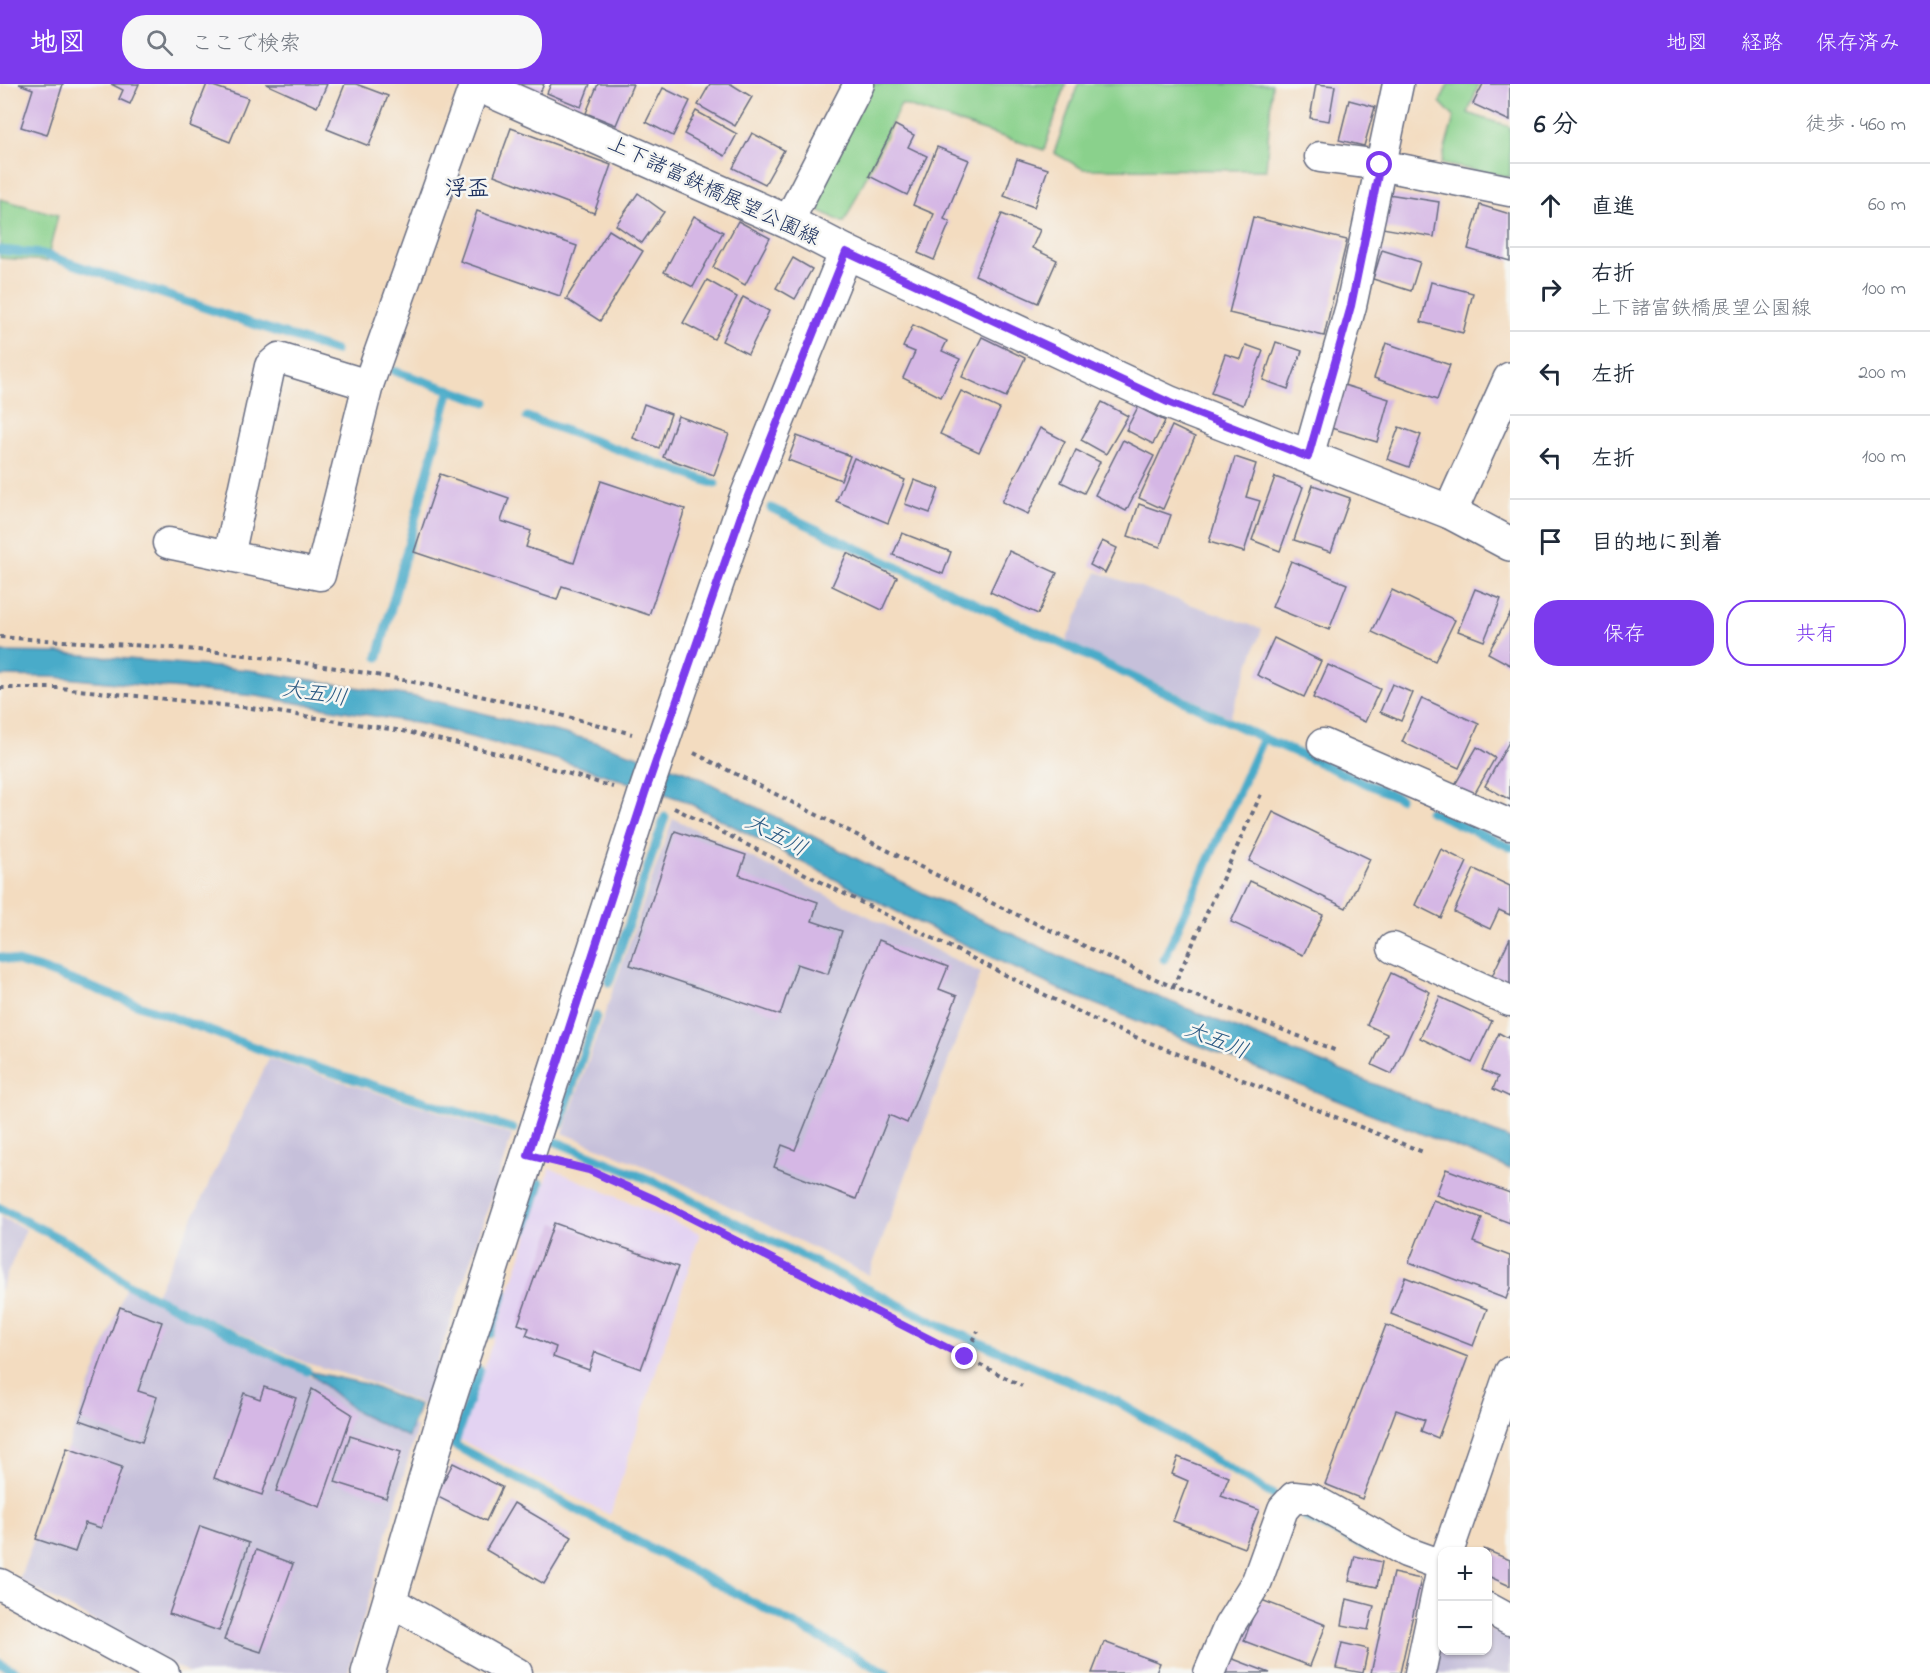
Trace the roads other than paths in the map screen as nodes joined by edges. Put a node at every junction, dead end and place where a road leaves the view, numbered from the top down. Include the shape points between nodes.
1 (476, 84) edge
2 (859, 84) edge
3 (1398, 84) edge
4 (1320, 157) dead end
5 (1380, 165) junction
6 (1510, 191) edge
7 (788, 222) junction
8 (846, 252) junction
9 (1510, 379) edge
10 (368, 385) junction
11 (1308, 457) junction
12 (1450, 512) junction
13 (168, 543) dead end
14 (1510, 544) edge
15 (229, 556) junction
16 (1323, 744) dead end
17 (1510, 825) edge
18 (1393, 948) dead end
19 (1510, 1001) edge
20 (1510, 1372) edge
21 (1449, 1547) edge
22 (1438, 1573) edge
23 (0, 1584) edge
24 (1438, 1594) edge
25 (390, 1601) junction
26 (1492, 1610) edge
27 (1510, 1620) edge
28 (164, 1673) edge
29 (368, 1673) edge
30 (517, 1673) edge
31 (1209, 1673) edge
32 (1420, 1673) edge

1 - 7 street, 上下諸富鉄橋展望公園線
1 - 10 street
2 - 7 street
3 - 5 street
4 - 5 street
5 - 6 street
5 - 11 street via 1351,306
7 - 8 street, 上下諸富鉄橋展望公園線
8 - 11 street, 上下諸富鉄橋展望公園線 via 1170,403
8 - 25 street via 746,501 645,795 448,1403
9 - 12 street
10 - 15 street via 320,575
10 - 15 street via 279,358 270,366
11 - 12 street, 上下諸富鉄橋展望公園線
12 - 14 street, 上下諸富鉄橋展望公園線
13 - 15 street
16 - 17 street
18 - 19 street
20 - 21 street
22 - 31 street via 1312,1499 1294,1497 1283,1509 1257,1581 1229,1626
23 - 28 street
24 - 32 street
25 - 29 street
25 - 30 street
26 - 27 street

